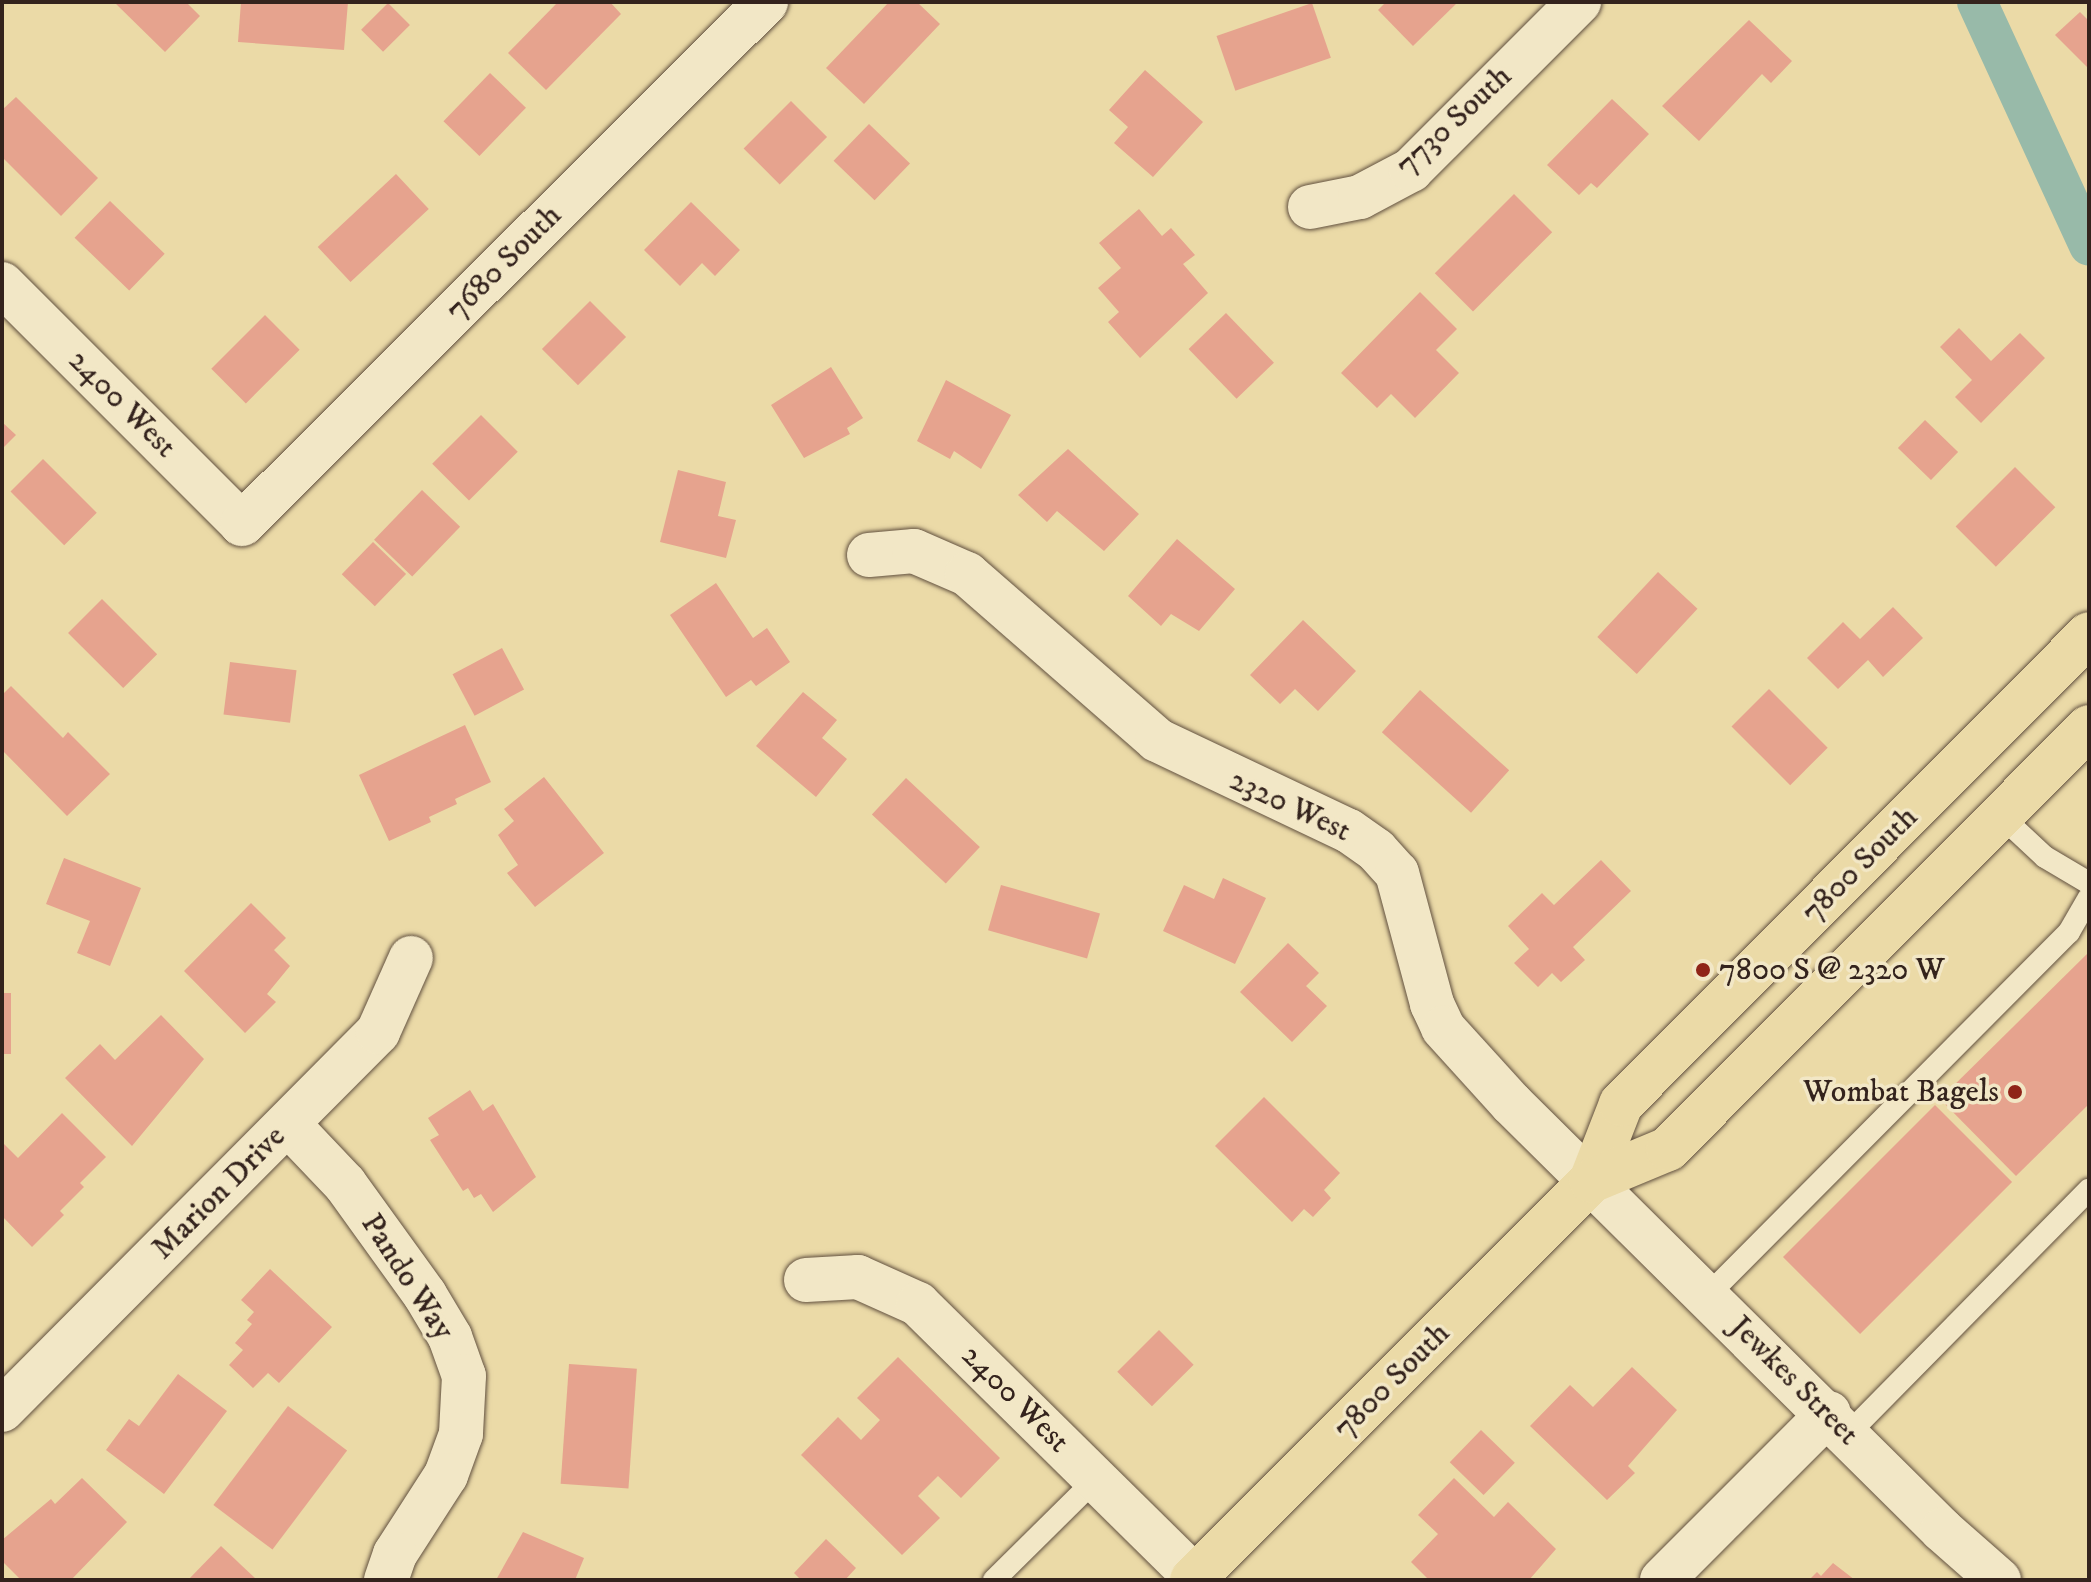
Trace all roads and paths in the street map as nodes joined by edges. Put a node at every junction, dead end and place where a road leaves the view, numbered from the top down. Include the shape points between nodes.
1 (766, 2) edge
2 (1579, 2) edge
3 (1310, 207) dead end
4 (2, 284) edge
5 (242, 524) joint
6 (869, 555) dead end
7 (2089, 634) edge
8 (2089, 727) edge
9 (2001, 816) junction
10 (2089, 883) edge
11 (2089, 898) edge
12 (411, 958) dead end
13 (288, 1124) junction
14 (1591, 1181) junction
15 (2089, 1190) edge
16 (806, 1280) dead end
17 (1708, 1295) junction
18 (2, 1410) edge
19 (1838, 1424) junction
20 (1096, 1479) junction
21 (1194, 1579) edge
22 (386, 1580) edge
23 (994, 1580) edge
24 (1662, 1580) edge
25 (1999, 1580) edge

1 - 5 street, 7680 South
2 - 3 street, 7730 South via 1411,170 1360,197
4 - 5 street, 2400 West
6 - 14 street, 2320 West via 914,551 967,574 1157,740 1349,831 1376,850 1397,873 1443,1028
7 - 14 main road, 7800 South via 1621,1104
8 - 9 main road, 7800 South
9 - 10 lane via 2045,857
9 - 14 main road, 7800 South via 1668,1149
11 - 17 lane via 2069,932
12 - 13 street, Marion Drive via 378,1032
13 - 18 street, Marion Drive
13 - 22 street, Pando Way via 345,1184 425,1295 450,1337 464,1376 461,1434 446,1475 395,1554
14 - 17 street, Jewkes Street
14 - 21 main road, 7800 South
15 - 19 lane
16 - 20 street, 2400 West via 858,1277 918,1304
17 - 19 street, Jewkes Street
19 - 24 street
19 - 25 street, Jewkes Street
20 - 21 street, 2400 West
20 - 23 lane

